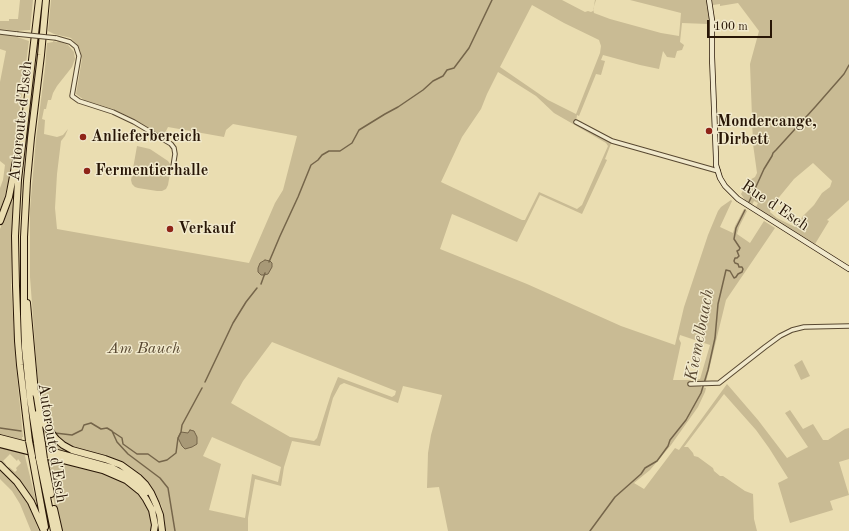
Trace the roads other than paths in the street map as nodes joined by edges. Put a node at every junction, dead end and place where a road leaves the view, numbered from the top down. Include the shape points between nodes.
1 (39, 0) edge
2 (46, 0) edge
3 (709, 0) edge
4 (0, 32) edge
5 (28, 88) junction
6 (576, 122) dead end
7 (173, 167) dead end
8 (718, 171) junction
9 (0, 221) edge
10 (24, 269) junction
11 (849, 269) edge
12 (849, 326) edge
13 (690, 384) dead end
14 (35, 391) junction
15 (0, 438) edge
16 (39, 443) junction
17 (0, 444) edge
18 (42, 458) junction
19 (0, 465) edge
20 (154, 498) junction
21 (45, 531) edge
22 (54, 531) edge
23 (59, 531) edge
24 (154, 531) edge
25 (161, 531) edge

1 - 5 highway, Autoroute d'Esch
2 - 10 highway, Autoroute d'Esch via 27,181
3 - 8 main road, Rue d'Esch
4 - 7 street, bridge via 70,42 76,47 79,56 72,96 134,122 171,144 175,154
5 - 9 highway via 16,168
5 - 21 highway, Autoroute d'Esch, bridge via 16,222 17,333 29,441
6 - 8 street via 612,141
8 - 11 main road, Rue d'Esch via 725,186 738,199
10 - 14 highway
10 - 16 highway, Autoroute d'Esch via 25,348 30,398
12 - 13 street via 804,327 792,330 780,336 719,383
14 - 16 highway
14 - 20 highway via 40,416 56,439 72,450 121,465 146,484
15 - 20 highway via 104,465 138,483
16 - 18 highway, Autoroute d'Esch, bridge
17 - 24 highway via 103,470 126,480 146,499 152,510
18 - 22 highway, Autoroute d'Esch
18 - 23 highway
19 - 21 highway via 17,482 31,502
20 - 25 highway via 160,515

